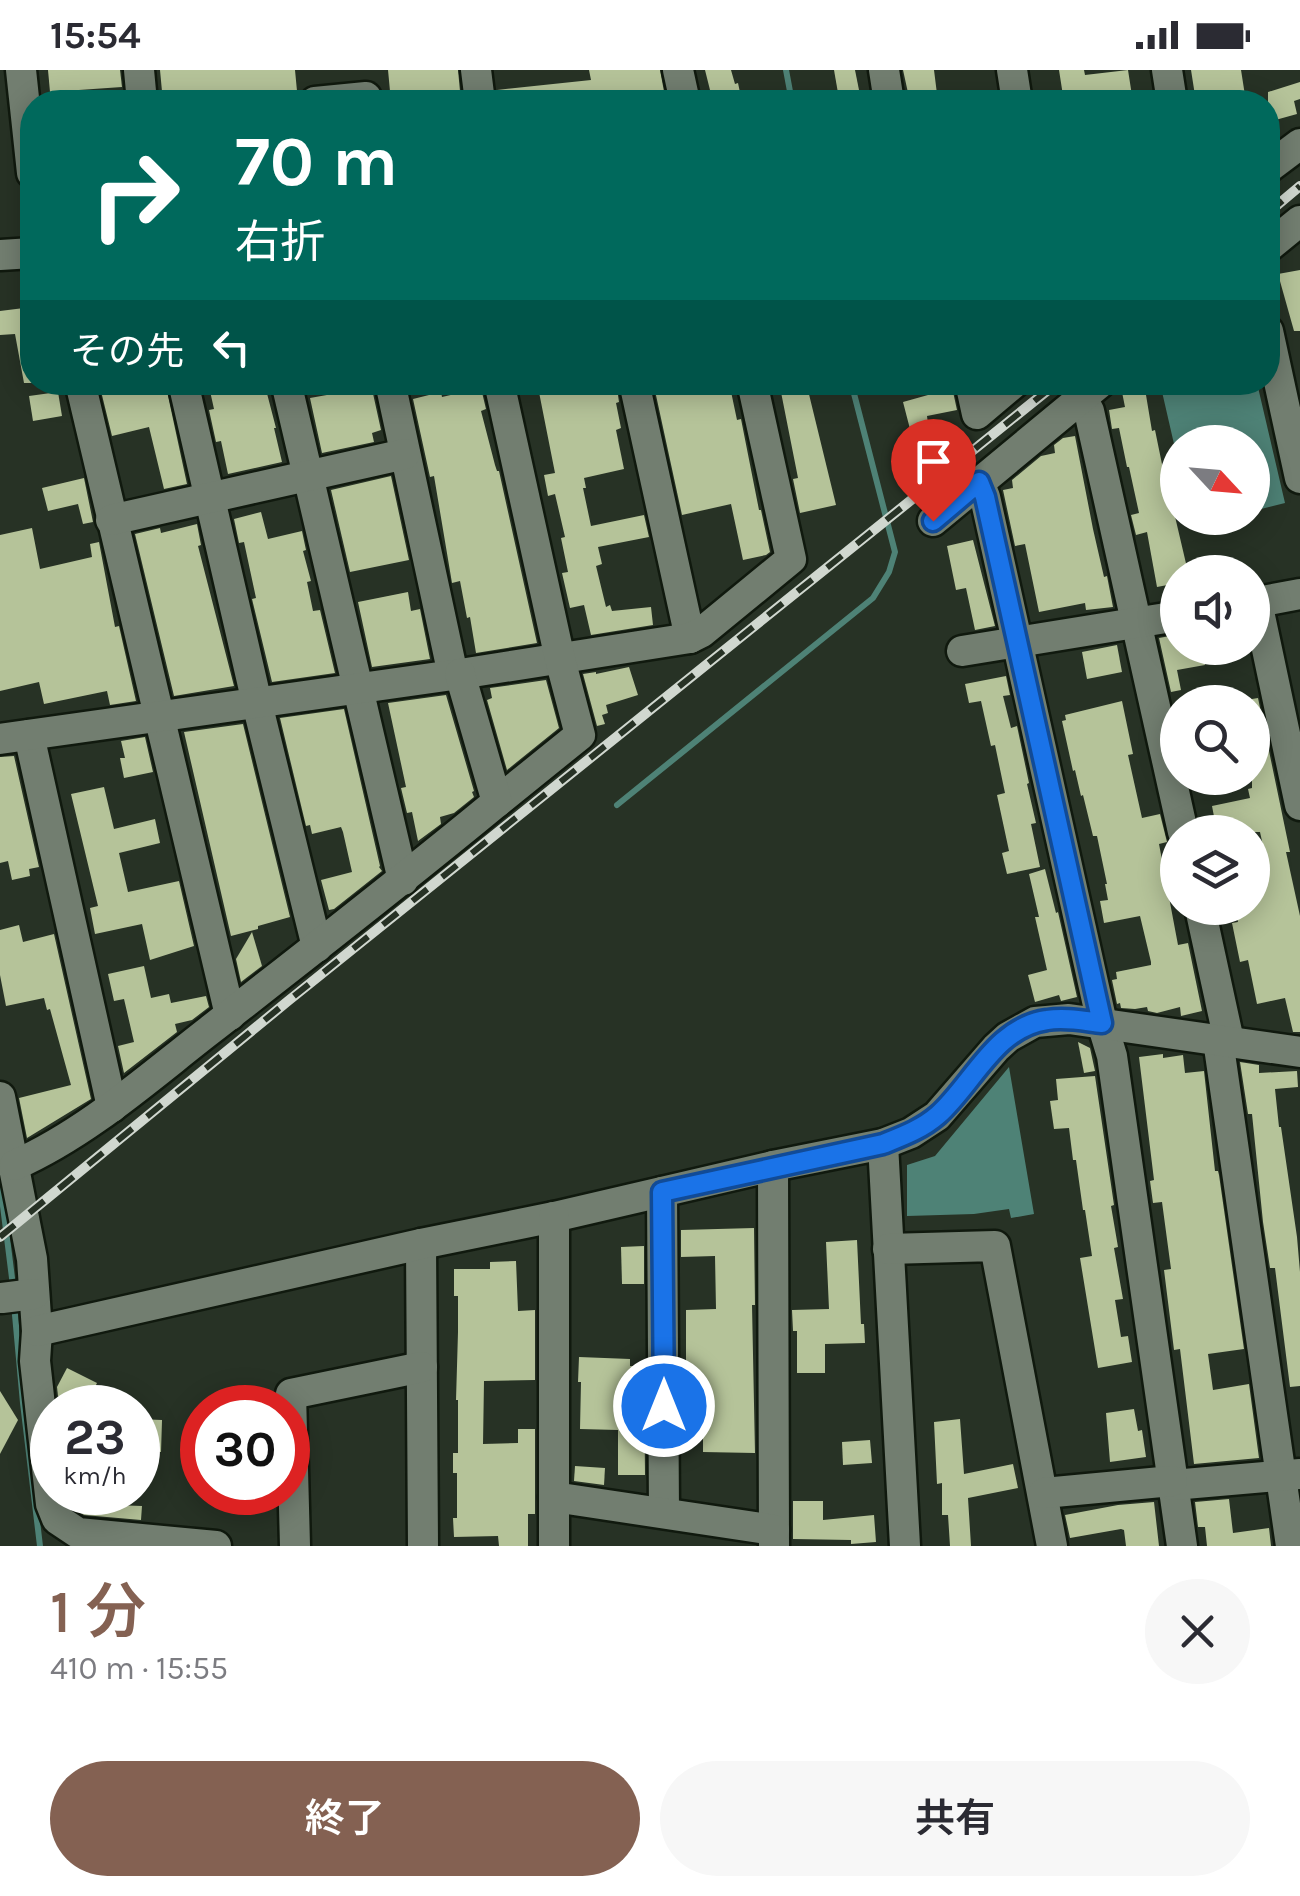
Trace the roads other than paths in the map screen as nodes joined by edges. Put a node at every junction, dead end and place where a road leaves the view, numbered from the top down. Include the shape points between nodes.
1 (1300, 222) edge
2 (1280, 238) edge
3 (1280, 386) edge
4 (83, 395) edge
5 (187, 395) edge
6 (289, 395) edge
7 (402, 395) edge
8 (502, 395) edge
9 (637, 395) edge
10 (755, 395) edge
11 (973, 395) edge
12 (1000, 395) edge
13 (1085, 395) edge
14 (1091, 395) edge
15 (405, 454) junction
16 (306, 476) junction
17 (1300, 478) edge
18 (979, 482) junction
19 (210, 498) junction
20 (112, 520) junction
21 (933, 521) dead end
22 (1300, 594) edge
23 (1270, 599) edge
24 (1160, 619) edge
25 (1137, 623) junction
26 (690, 638) junction
27 (1018, 641) junction
28 (962, 650) dead end
29 (560, 659) junction
30 (1269, 665) edge
31 (457, 675) junction
32 (356, 688) junction
33 (257, 703) junction
34 (157, 716) junction
35 (15, 737) edge
36 (498, 802) junction
37 (1300, 805) edge
38 (1179, 815) edge
39 (403, 880) junction
40 (1203, 925) edge
41 (317, 947) junction
42 (230, 1015) junction
43 (1102, 1023) junction
44 (1223, 1040) junction
45 (1300, 1052) edge
46 (0, 1097) edge
47 (112, 1107) junction
48 (883, 1144) junction
49 (9, 1153) edge
50 (773, 1166) junction
51 (662, 1192) junction
52 (554, 1217) junction
53 (421, 1244) junction
54 (888, 1248) junction
55 (19, 1296) edge
56 (37, 1331) junction
57 (422, 1366) junction
58 (1291, 1475) edge
59 (1173, 1483) junction
60 (1044, 1493) junction
61 (554, 1497) junction
62 (664, 1512) junction
63 (774, 1538) edge
64 (216, 1546) edge
65 (295, 1546) edge
66 (423, 1546) edge
67 (554, 1546) edge
68 (904, 1546) edge
69 (1052, 1546) edge
70 (1182, 1546) edge
71 (1291, 1546) edge

1 - 2 street
3 - 17 street
4 - 20 street
5 - 19 street
6 - 16 street
7 - 15 street
8 - 29 street
9 - 26 street
10 - 26 street via 790,559
11 - 12 street via 977,414
13 - 18 street
14 - 25 street
15 - 16 street
15 - 31 street
16 - 19 street
16 - 32 street
18 - 21 street
18 - 27 street
19 - 20 street
19 - 33 street
20 - 34 street
22 - 23 street
24 - 25 street
25 - 27 street
25 - 38 street
26 - 29 street
27 - 28 street
27 - 43 street
29 - 31 street
29 - 36 street via 580,735
30 - 37 street
31 - 32 street
31 - 36 street
32 - 33 street
32 - 39 street
33 - 34 street
33 - 41 street
34 - 35 street
34 - 42 street
35 - 47 street
36 - 39 street
39 - 41 street
40 - 44 street
41 - 42 street
42 - 47 street
43 - 44 street
43 - 48 street via 1049,1019 1021,1029 937,1116
43 - 59 street
44 - 45 street
44 - 58 street
46 - 49 street
47 - 49 street via 39,1154
48 - 50 street
48 - 54 street
49 - 55 street via 32,1260
50 - 51 street
50 - 63 street
51 - 52 street
51 - 62 street
52 - 53 street
52 - 61 street
53 - 56 street
53 - 57 street
54 - 60 street via 995,1246
54 - 68 street
55 - 56 street
56 - 64 street via 26,1379 51,1504 62,1524 78,1533
57 - 65 street via 291,1394
57 - 66 street
58 - 59 street
58 - 71 street
59 - 60 street
59 - 70 street
60 - 69 street
61 - 62 street
61 - 67 street
62 - 63 street

